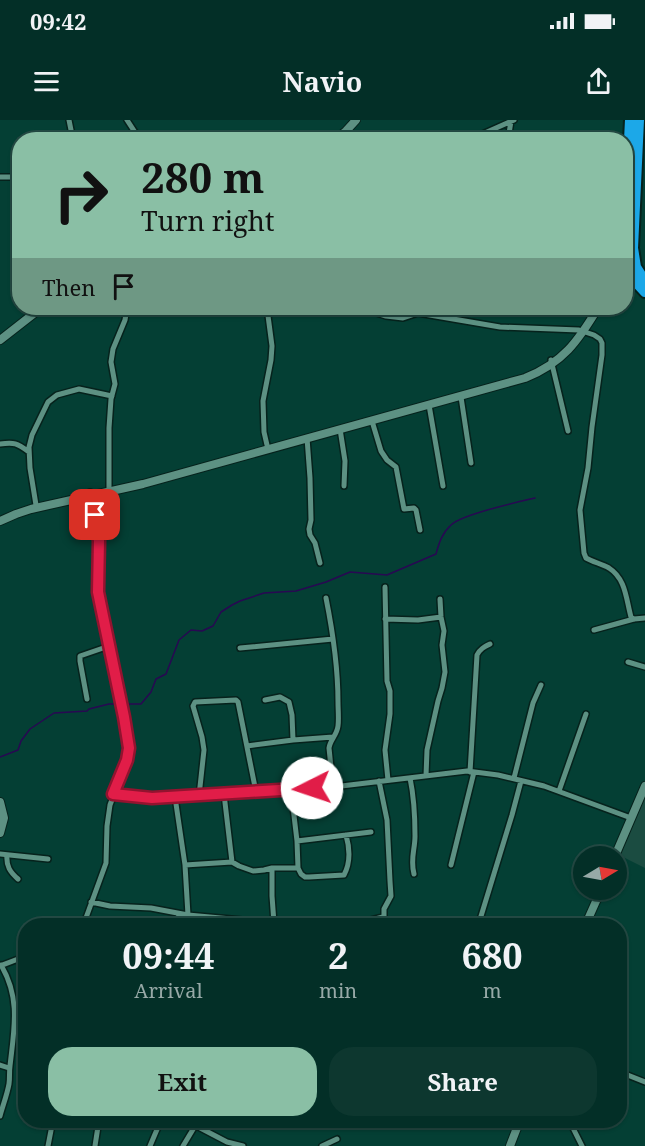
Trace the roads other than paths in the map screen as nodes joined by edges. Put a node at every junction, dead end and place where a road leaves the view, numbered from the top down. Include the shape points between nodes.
1 (356, 120) edge
2 (512, 121) edge
3 (638, 124) edge
4 (345, 132) edge
5 (487, 132) edge
6 (633, 166) edge
7 (633, 249) edge
8 (633, 278) edge
9 (645, 281) edge
10 (645, 292) edge
11 (32, 315) edge
12 (126, 315) edge
13 (268, 315) edge
14 (383, 315) edge
15 (412, 315) edge
16 (429, 315) edge
17 (588, 315) edge
18 (593, 315) edge
19 (581, 330) junction
20 (0, 340) edge
21 (551, 363) junction
22 (112, 396) junction
23 (460, 396) junction
24 (429, 405) junction
25 (372, 421) junction
26 (340, 429) junction
27 (568, 431) dead end
28 (307, 438) junction
29 (0, 444) edge
30 (267, 445) junction
31 (29, 452) junction
32 (471, 463) dead end
33 (345, 486) dead end
34 (443, 486) dead end
35 (109, 488) junction
36 (91, 494) junction
37 (36, 505) junction
38 (0, 519) edge
39 (420, 530) dead end
40 (320, 563) dead end
41 (385, 587) dead end
42 (326, 598) dead end
43 (440, 598) dead end
44 (441, 617) junction
45 (645, 618) edge
46 (385, 619) junction
47 (634, 619) junction
48 (594, 630) dead end
49 (333, 639) junction
50 (490, 644) dead end
51 (109, 646) junction
52 (240, 648) dead end
53 (628, 662) dead end
54 (645, 667) edge
55 (541, 685) dead end
56 (87, 699) dead end
57 (265, 700) dead end
58 (586, 714) dead end
59 (333, 737) junction
60 (293, 740) junction
61 (247, 746) junction
62 (472, 772) junction
63 (426, 776) junction
64 (411, 778) junction
65 (514, 778) junction
66 (388, 780) junction
67 (379, 781) junction
68 (521, 781) junction
69 (645, 786) edge
70 (333, 787) junction
71 (291, 790) junction
72 (559, 791) junction
73 (256, 792) junction
74 (113, 794) junction
75 (224, 794) junction
76 (198, 796) junction
77 (175, 797) junction
78 (0, 802) edge
79 (632, 818) junction
80 (371, 832) dead end
81 (0, 833) edge
82 (346, 835) junction
83 (297, 841) junction
84 (619, 846) edge
85 (3, 854) edge
86 (48, 859) dead end
87 (232, 862) junction
88 (185, 865) junction
89 (451, 865) dead end
90 (272, 868) junction
91 (298, 868) junction
92 (414, 874) dead end
93 (18, 879) dead end
94 (597, 900) edge
95 (91, 902) junction
96 (179, 914) junction
97 (188, 915) junction
98 (383, 917) joint
99 (86, 918) edge
100 (178, 918) edge
101 (212, 918) edge
102 (274, 918) edge
103 (379, 918) edge
104 (480, 918) edge
105 (589, 918) edge
106 (18, 959) edge
107 (1, 966) edge
108 (0, 1065) edge
109 (9, 1068) junction
110 (627, 1075) edge
111 (645, 1082) edge
112 (0, 1116) edge
113 (51, 1128) edge
114 (98, 1128) edge
115 (158, 1128) edge
116 (194, 1128) edge
117 (199, 1128) edge
118 (517, 1128) edge
119 (573, 1128) edge
120 (337, 1139) dead end
121 (232, 1145) edge
122 (48, 1146) edge
123 (95, 1146) edge
124 (150, 1146) edge
125 (183, 1146) edge
126 (243, 1146) edge
127 (322, 1146) edge
128 (510, 1146) edge
129 (582, 1146) edge

1 - 4 street
2 - 5 street
3 - 6 highway
7 - 9 highway via 636,267
8 - 10 highway
11 - 20 street
12 - 22 street via 112,356
13 - 30 street via 272,346 263,401
14 - 15 street
16 - 19 street via 495,327
17 - 19 street
18 - 19 street
19 - 21 street via 572,346
19 - 47 street via 598,337 603,349 579,510 584,553 586,558 614,572 624,584
21 - 23 street via 525,378
21 - 27 street
21 - 30 street via 512,378
22 - 31 street via 79,389 57,395 48,402 32,435
22 - 35 street
23 - 24 street
23 - 32 street
24 - 25 street
24 - 34 street
25 - 26 street
25 - 39 street via 381,451 396,466 404,509 417,510
26 - 28 street
26 - 33 street
28 - 36 street
28 - 40 street via 309,535
29 - 31 street via 18,444
30 - 35 street
31 - 37 street
35 - 36 street
36 - 37 street
36 - 38 street
36 - 51 street via 99,541 98,592
37 - 38 street
41 - 46 street
42 - 49 street
43 - 44 street
44 - 46 street
44 - 63 street via 445,672 427,750
45 - 47 street
46 - 66 street via 390,691 384,750
47 - 48 street
49 - 52 street
49 - 59 street via 338,679 338,724
50 - 62 street via 477,655
51 - 56 street via 80,656
51 - 74 street via 129,754
53 - 54 street
55 - 65 street
57 - 60 street via 280,697 289,702
58 - 72 street
59 - 60 street
59 - 70 street via 329,748
60 - 61 street
61 - 73 street
61 - 76 street via 236,700 194,703 204,750
62 - 63 street
62 - 65 street
62 - 89 street
63 - 64 street
64 - 66 street
64 - 92 street via 415,804 416,836 411,866
65 - 68 street
66 - 67 street
67 - 70 street
67 - 98 street via 387,820 391,888
68 - 72 street
68 - 104 street
69 - 79 street
70 - 71 street
71 - 73 street
71 - 83 street
72 - 79 street
73 - 75 street
74 - 77 street
74 - 95 street via 106,863
75 - 76 street
75 - 87 street
76 - 77 street
77 - 88 street
78 - 81 street via 4,818
79 - 84 street
80 - 82 street
82 - 83 street
82 - 91 street via 350,855 344,875 305,877
83 - 91 street
85 - 86 street
85 - 93 street via 9,870
87 - 88 street
87 - 90 street via 253,870
88 - 97 street
90 - 91 street
90 - 102 street
94 - 105 street
95 - 96 street
95 - 99 street
96 - 97 street
96 - 100 street
97 - 101 street
98 - 103 street
106 - 107 street
107 - 109 street via 13,992 15,1017
108 - 109 street
109 - 112 street via 9,1085
110 - 111 street
113 - 122 street
114 - 123 street
115 - 124 street
116 - 125 street
117 - 121 street
118 - 128 street
119 - 129 street
120 - 127 street
121 - 126 street

